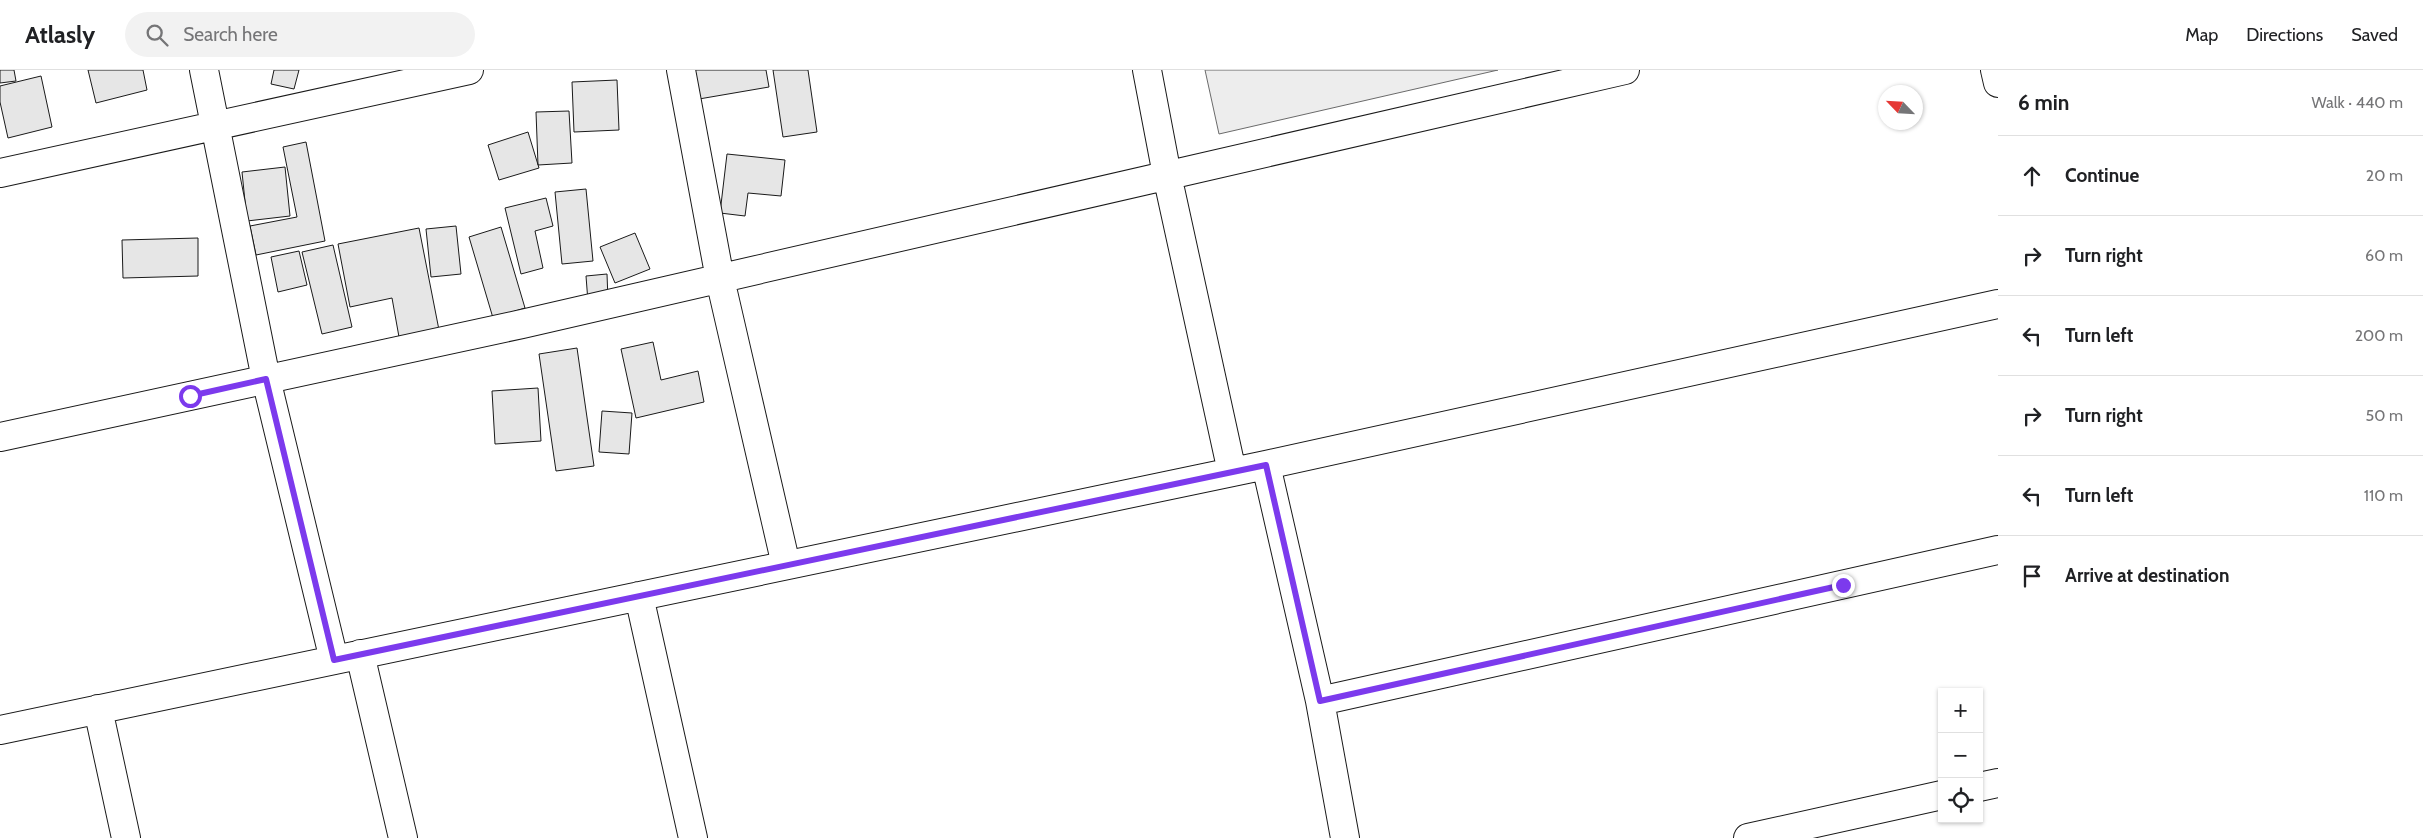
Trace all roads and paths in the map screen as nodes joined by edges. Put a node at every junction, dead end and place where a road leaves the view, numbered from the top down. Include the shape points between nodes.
1 (204, 70) edge
2 (468, 70) edge
3 (681, 70) edge
4 (1147, 70) edge
5 (1625, 70) edge
6 (1996, 70) edge
7 (1998, 83) edge
8 (217, 126) junction
9 (0, 173) edge
10 (1167, 175) junction
11 (720, 279) junction
12 (1998, 304) edge
13 (266, 379) junction
14 (0, 437) edge
15 (1266, 465) junction
16 (1232, 472) junction
17 (1998, 550) edge
18 (786, 565) junction
19 (639, 596) junction
20 (347, 657) junction
21 (1320, 701) junction
22 (98, 709) junction
23 (0, 730) edge
24 (1998, 783) edge
25 (1983, 786) edge
26 (1938, 796) edge
27 (126, 838) edge
28 (403, 838) edge
29 (693, 838) edge
30 (1344, 838) edge
31 (1748, 838) edge

1 - 8 street
2 - 8 street
3 - 11 street
4 - 10 street
5 - 10 street
6 - 7 street
8 - 9 street
8 - 13 street
10 - 11 street
10 - 16 street
11 - 13 street
11 - 18 street
12 - 15 street
13 - 14 street
13 - 20 street
15 - 16 street
15 - 21 street
16 - 18 street
17 - 21 street
18 - 19 street
19 - 20 street
19 - 29 street
20 - 22 street
20 - 28 street
21 - 30 street
22 - 23 street
22 - 27 street
24 - 25 street
26 - 31 street

